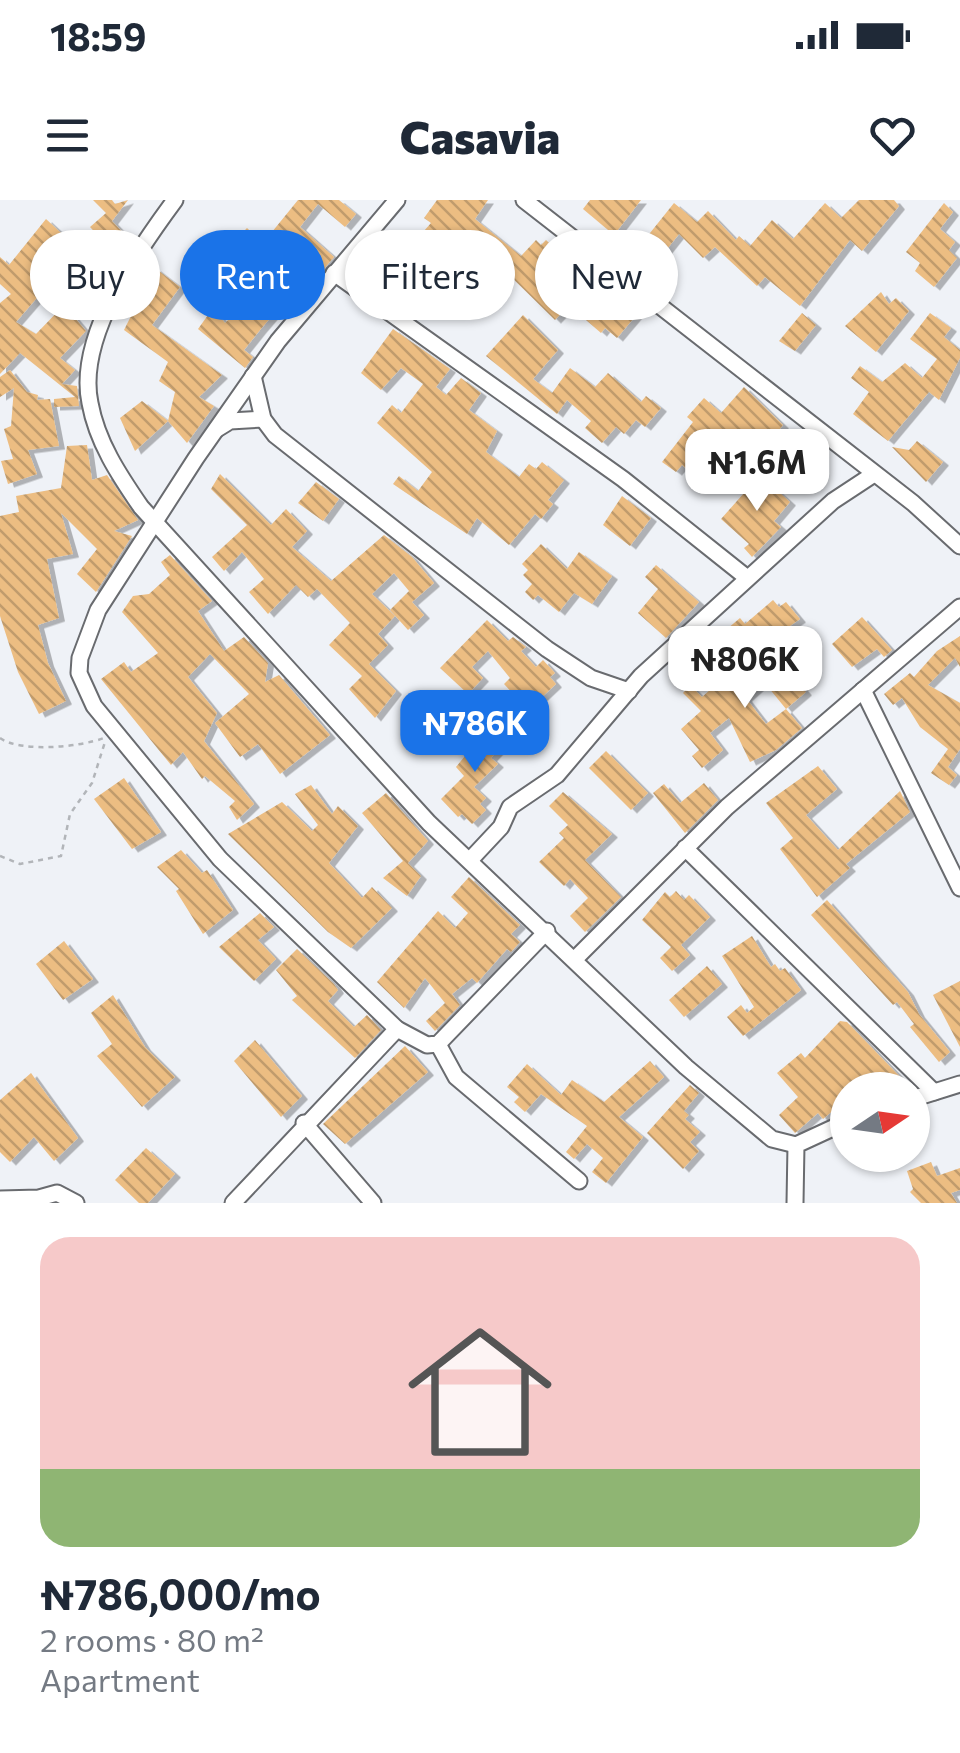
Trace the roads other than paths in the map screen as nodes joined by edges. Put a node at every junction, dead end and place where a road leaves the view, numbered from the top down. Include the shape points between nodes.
1 (176, 200) edge
2 (397, 200) edge
3 (524, 200) edge
4 (334, 273) junction
5 (253, 376) junction
6 (264, 418) junction
7 (214, 431) junction
8 (874, 474) junction
9 (960, 516) edge
10 (156, 520) junction
11 (948, 531) junction
12 (960, 546) edge
13 (746, 577) junction
14 (960, 607) edge
15 (863, 690) junction
16 (629, 691) junction
17 (684, 848) junction
18 (471, 859) junction
19 (960, 888) edge
20 (547, 930) junction
21 (576, 958) junction
22 (396, 1030) junction
23 (438, 1044) junction
24 (960, 1084) edge
25 (934, 1092) junction
26 (930, 1093) edge
27 (304, 1123) junction
28 (830, 1129) edge
29 (796, 1145) junction
30 (579, 1181) dead end
31 (0, 1198) edge
32 (76, 1203) edge
33 (234, 1203) edge
34 (372, 1203) edge
35 (795, 1203) edge

1 - 10 street via 102,318 89,400 109,460
2 - 4 street
3 - 8 street
4 - 5 street
4 - 13 street via 623,479
5 - 6 street
5 - 7 street
6 - 7 street via 230,421
6 - 16 street via 275,434 459,584 591,678
7 - 10 street
8 - 11 street
8 - 13 street via 832,501
9 - 11 street
10 - 18 street via 429,823
10 - 22 street via 98,610 80,658 84,688 220,859
11 - 12 street
13 - 16 street
14 - 15 street
15 - 17 street
15 - 19 street
16 - 18 street via 558,775 510,807
17 - 21 street
17 - 25 street
18 - 20 street
20 - 21 street
20 - 23 street
21 - 29 street via 741,1115 772,1139
22 - 23 street
22 - 27 street
23 - 30 street via 456,1078
24 - 25 street
25 - 26 street
27 - 33 street
27 - 34 street
28 - 29 street
29 - 35 street
31 - 32 street via 58,1193

